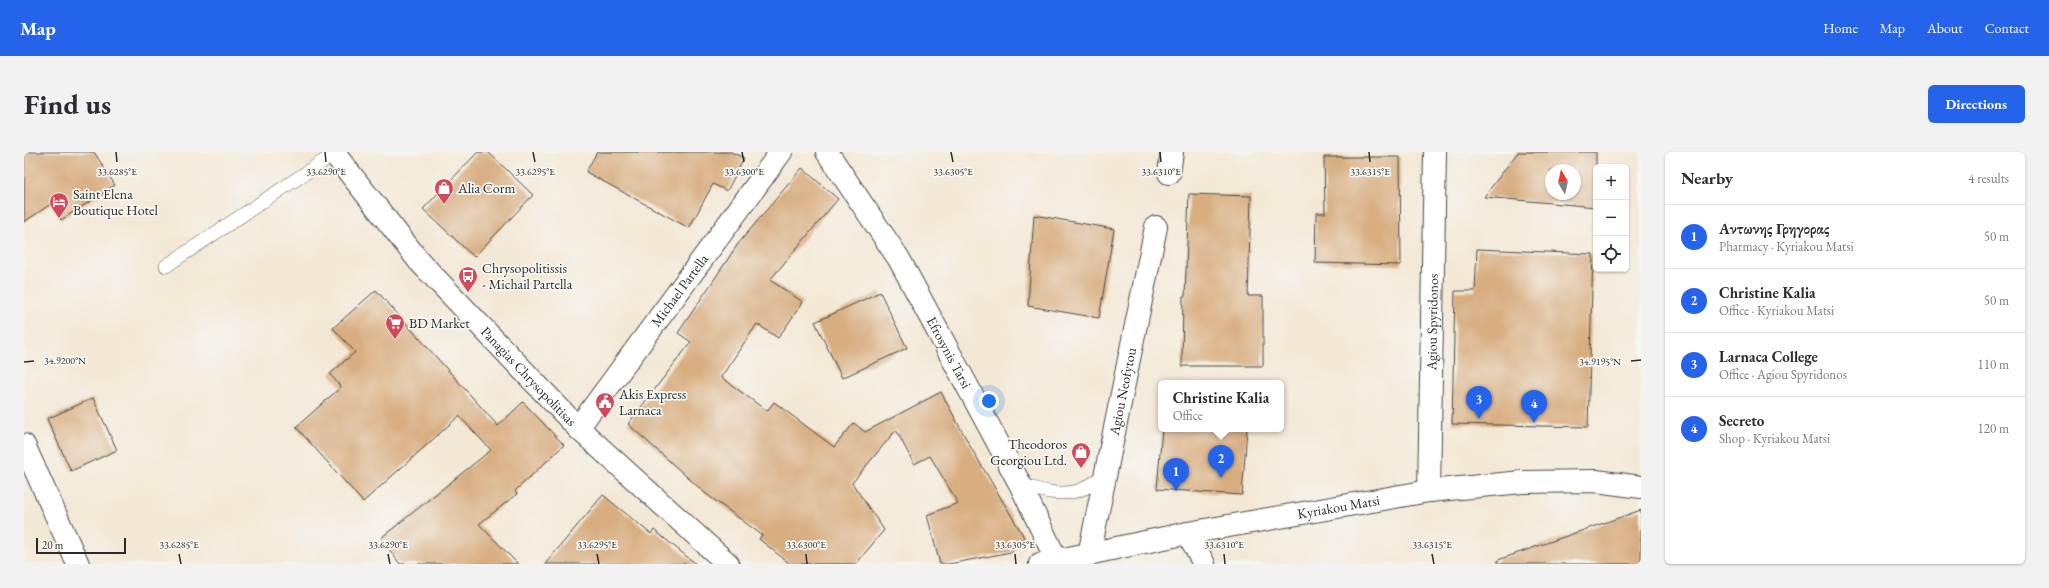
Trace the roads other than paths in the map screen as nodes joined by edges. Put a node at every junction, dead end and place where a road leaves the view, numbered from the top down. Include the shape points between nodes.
1 (781, 152) edge
2 (827, 152) edge
3 (1172, 152) edge
4 (1435, 152) edge
5 (334, 153) edge
6 (1169, 173) dead end
7 (1156, 227) dead end
8 (166, 266) dead end
9 (578, 428) junction
10 (24, 446) edge
11 (1106, 474) junction
12 (1020, 484) junction
13 (1641, 487) edge
14 (1429, 491) junction
15 (1188, 533) junction
16 (1089, 555) junction
17 (1048, 562) edge
18 (78, 564) edge
19 (728, 564) edge
20 (1204, 564) edge

1 - 9 street, Michael Partella
2 - 12 street, Efrosynis Tarsi via 900,259
3 - 6 street
4 - 14 street, Agiou Spyridonos
5 - 8 lane
5 - 9 street, Panagias Chrysopolitisas via 419,261
7 - 11 street, Agiou Neofytou
9 - 19 street, Panagias Chrysopolitisas
10 - 18 street
11 - 12 lane via 1084,489 1064,492 1043,492
11 - 16 street, Agiou Neofytou
12 - 17 street, Efrosynis Tarsi
13 - 14 street, Kyriakou Matsi via 1596,481 1522,482
14 - 15 street, Kyriakou Matsi
15 - 16 street, Kyriakou Matsi
15 - 20 street
16 - 17 street, Kyriakou Matsi

